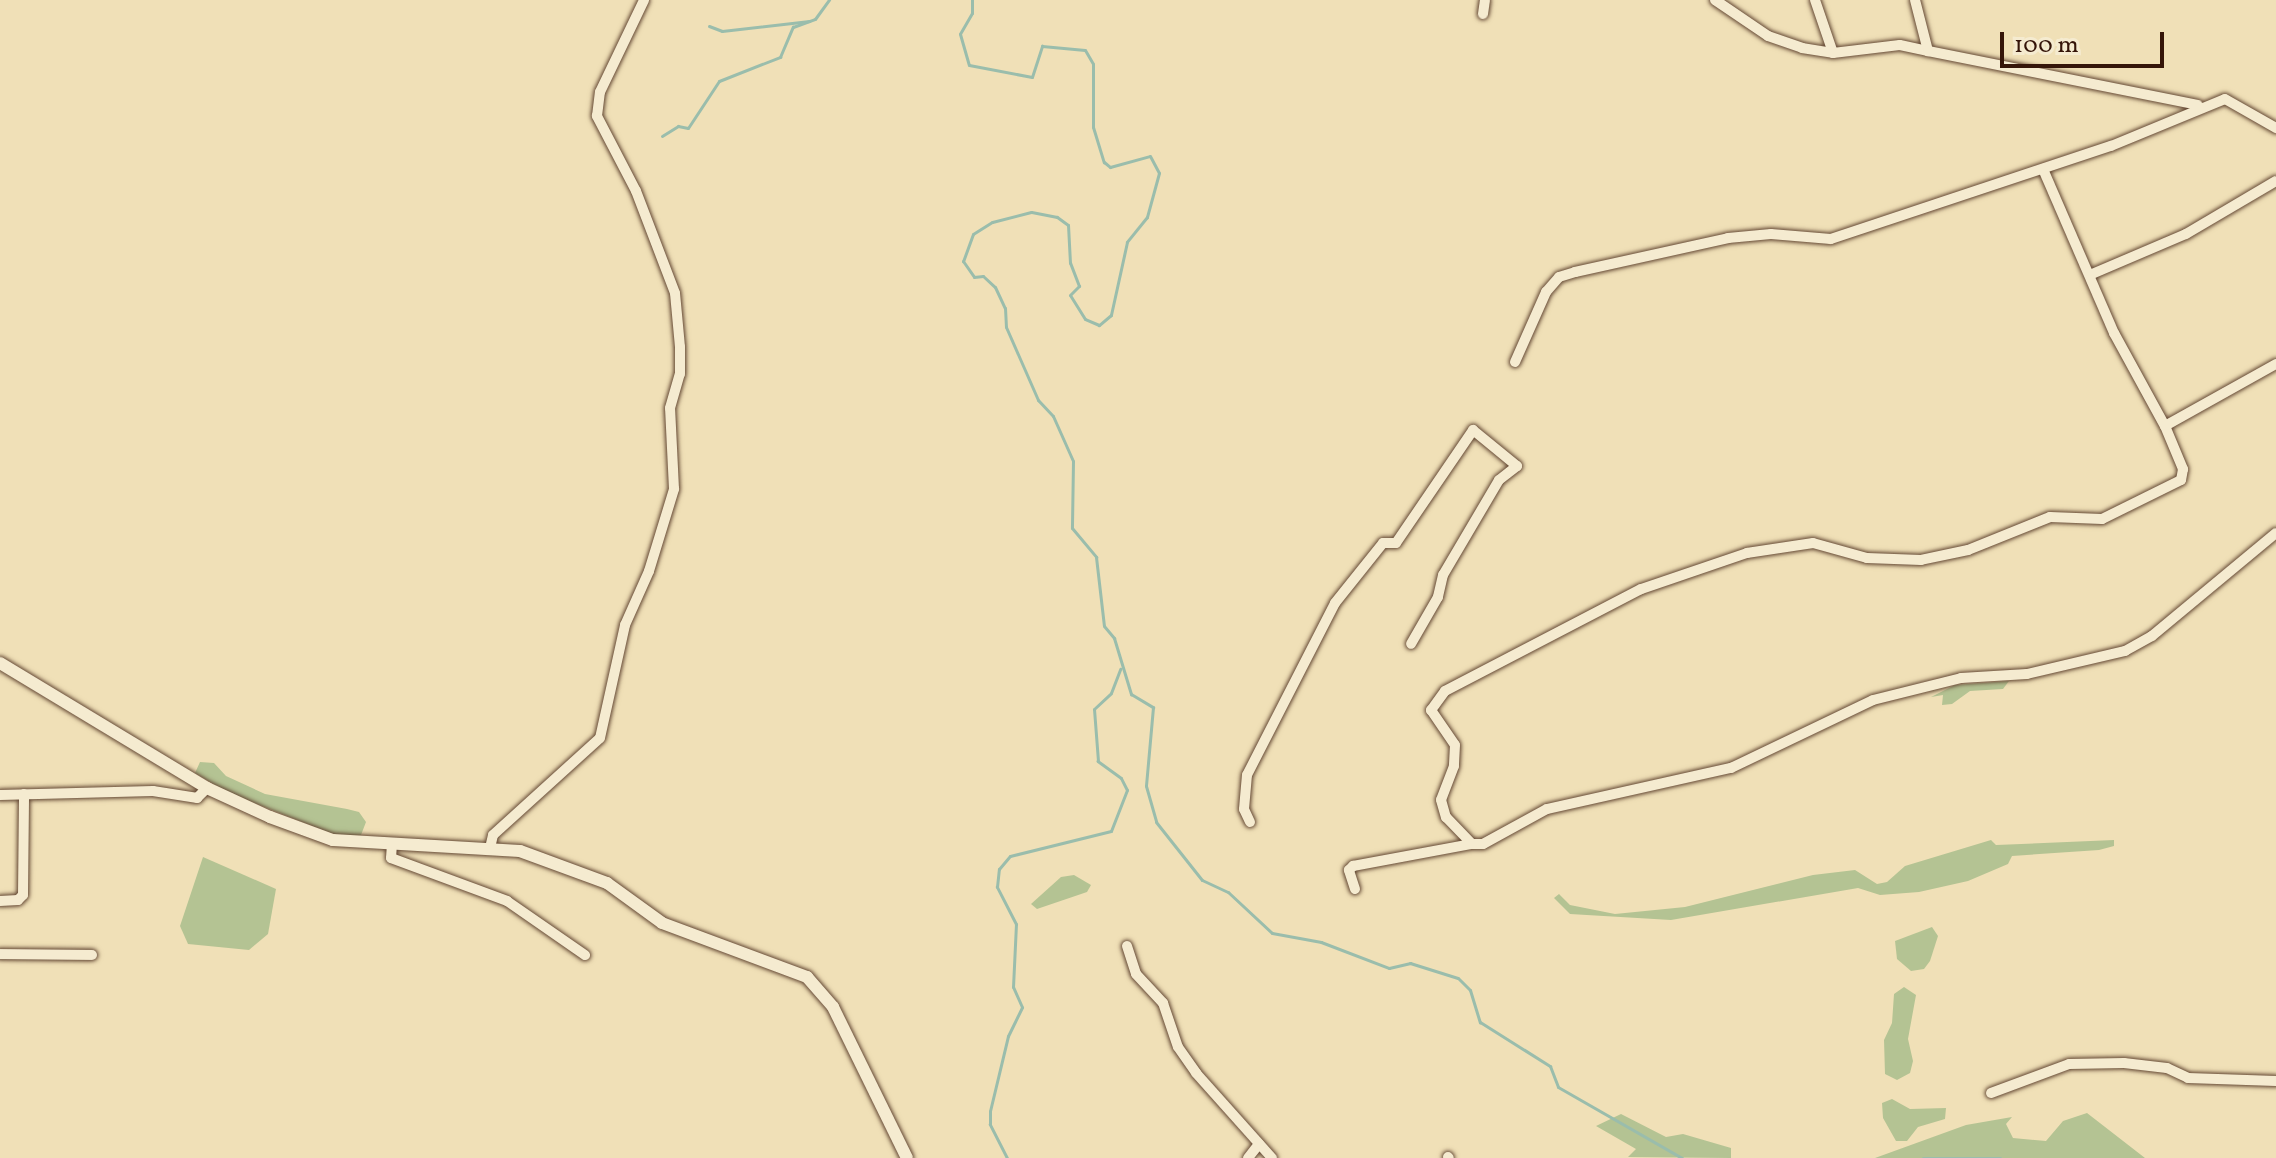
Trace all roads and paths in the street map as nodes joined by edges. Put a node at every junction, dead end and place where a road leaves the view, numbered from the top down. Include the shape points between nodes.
1 (644, 0) edge
2 (1485, 0) edge
3 (1715, 0) edge
4 (1815, 0) edge
5 (1915, 0) edge
6 (1483, 14) dead end
7 (1928, 51) junction
8 (1833, 53) junction
9 (2200, 105) junction
10 (2276, 128) edge
11 (2043, 169) junction
12 (2276, 181) edge
13 (2092, 274) junction
14 (1515, 362) dead end
15 (2276, 364) edge
16 (2165, 426) junction
17 (2276, 533) edge
18 (1411, 644) dead end
19 (0, 663) edge
20 (207, 788) junction
21 (24, 794) junction
22 (0, 795) edge
23 (1250, 822) dead end
24 (392, 844) junction
25 (1472, 844) junction
26 (490, 848) junction
27 (1355, 889) dead end
28 (0, 901) edge
29 (1127, 946) dead end
30 (0, 954) edge
31 (92, 955) dead end
32 (585, 955) dead end
33 (2276, 1081) edge
34 (1991, 1093) dead end
35 (1259, 1144) junction
36 (907, 1158) edge
37 (1248, 1158) edge
38 (1272, 1158) edge

1 - 26 street via 600,92 597,116 636,191 675,293 680,374 670,408 674,489 621,638 600,738 493,835
2 - 6 street
3 - 8 street via 1768,36
4 - 8 street
5 - 7 street
7 - 8 street via 1900,45
7 - 9 street
9 - 10 street via 2225,99
9 - 11 street
11 - 13 street
11 - 14 street via 1831,239 1771,234 1728,238 1559,277 1546,292
12 - 13 street via 2186,234
13 - 16 street via 2114,333
15 - 16 street
16 - 25 street via 2183,469 2181,480 2102,519 2050,517 1968,550 1921,560 1867,558 1813,543 1747,553 1641,589 1445,691 1431,710 1455,745 1456,757 1441,800 1456,831
17 - 25 street via 2152,636 2125,651 2027,674 1961,678 1873,700 1731,768 1547,809 1483,844
18 - 23 street via 1438,597 1443,575 1499,480 1517,466 1473,430 1396,543 1383,543 1328,616 1247,775 1244,809
19 - 20 street
20 - 21 street via 197,798 153,791
20 - 24 street via 333,840
21 - 22 street
21 - 28 street via 23,895
24 - 26 street
24 - 32 street via 391,858 507,901
25 - 27 street via 1353,866 1349,870
26 - 36 street via 520,851 607,883 662,923 807,977 833,1007
29 - 35 street via 1136,974 1163,1003 1184,1056
30 - 31 street
33 - 34 street via 2188,1078 2167,1068 2124,1063 2069,1064
35 - 37 street
35 - 38 street

